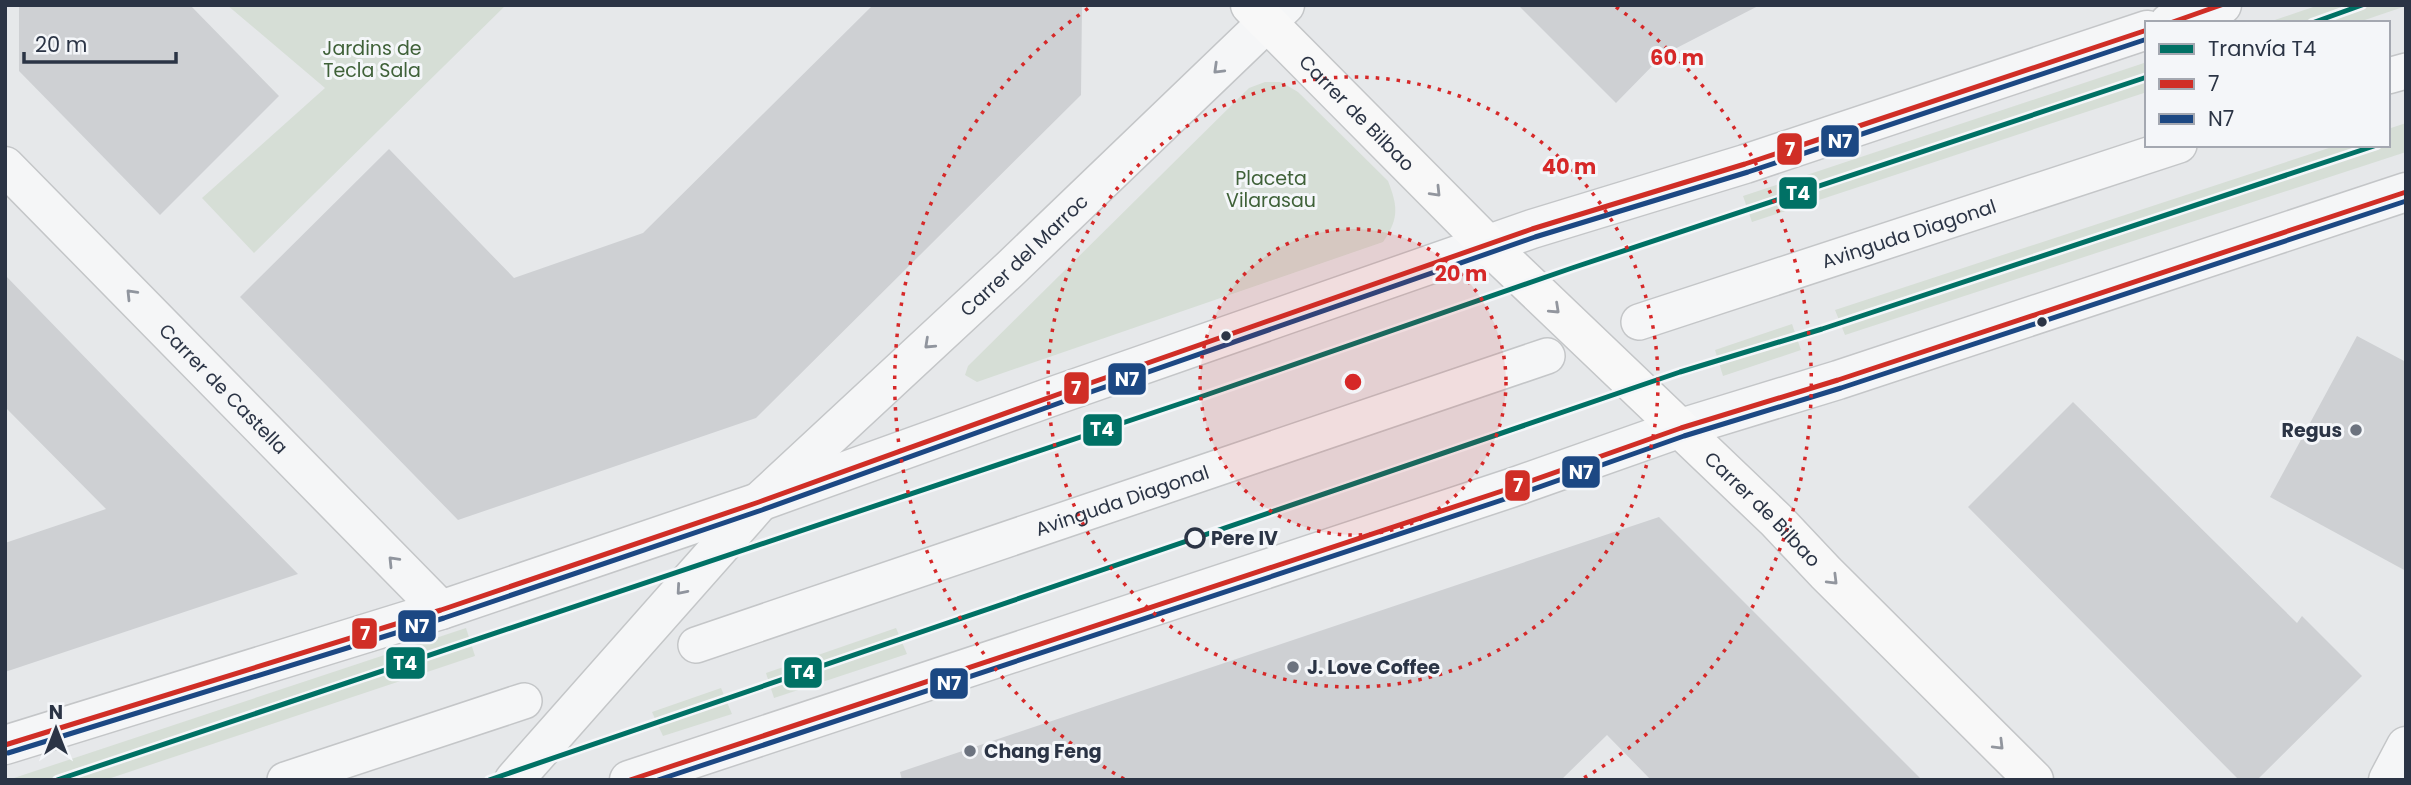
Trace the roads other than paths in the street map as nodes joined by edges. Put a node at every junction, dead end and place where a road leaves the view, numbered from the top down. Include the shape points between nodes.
1 (2222, 5) edge
2 (1267, 11) edge
3 (2175, 21) edge
4 (2145, 31) edge
5 (2173, 147) edge
6 (5, 166) edge
7 (2406, 192) edge
8 (1488, 245) junction
9 (1639, 322) dead end
10 (1547, 356) dead end
11 (1681, 428) junction
12 (759, 502) junction
13 (441, 610) junction
14 (696, 645) dead end
15 (524, 701) dead end
16 (5, 745) edge
17 (2406, 746) edge
18 (285, 780) edge
19 (514, 780) edge
20 (629, 780) edge
21 (2034, 780) edge
22 (2388, 780) edge

1 - 3 street
2 -> 8 main road, Carrer de Bilbao
2 -> 12 street, Carrer del Marroc via 1009,270
4 - 8 street
5 - 9 street, Avinguda Diagonal
13 -> 6 street, Carrer de Castella
7 - 11 street
8 -> 11 main road, Carrer de Bilbao
8 - 12 street
10 - 14 street, Avinguda Diagonal
11 - 20 street
11 -> 21 main road, Carrer de Bilbao
12 - 13 street
12 -> 19 street, Carrer del Marroc
13 - 16 street
15 - 18 street
17 - 22 street

